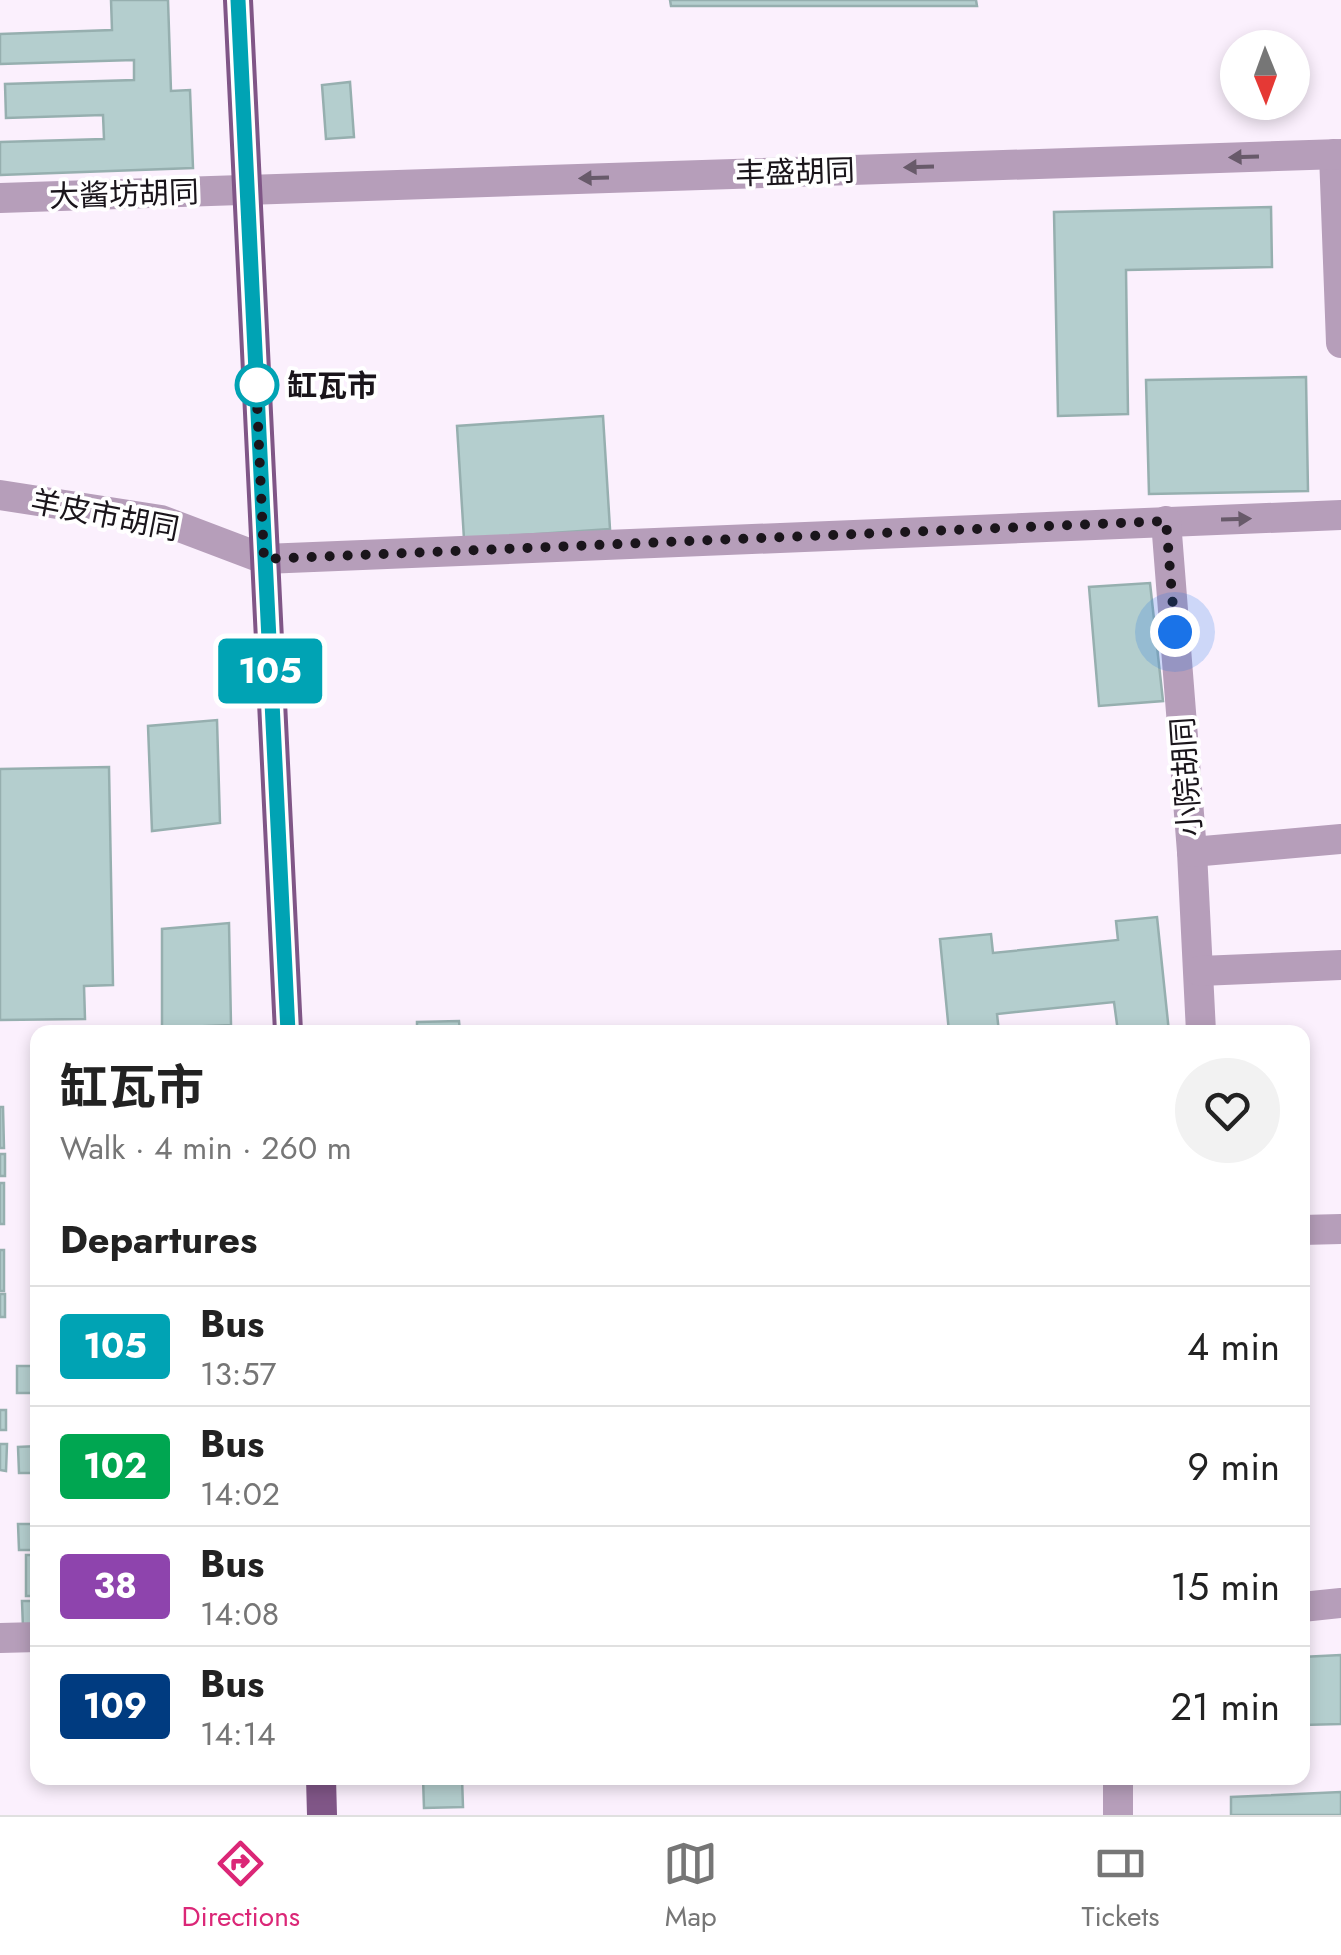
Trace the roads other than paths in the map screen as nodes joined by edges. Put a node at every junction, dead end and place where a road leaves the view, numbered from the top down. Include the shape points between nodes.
1 (238, 0) edge
2 (1337, 154) edge
3 (248, 189) junction
4 (0, 198) edge
5 (1341, 343) edge
6 (0, 495) edge
7 (1341, 515) edge
8 (1166, 521) junction
9 (264, 559) junction
10 (1341, 839) edge
11 (1192, 852) junction
12 (1341, 965) edge
13 (1200, 971) junction
14 (288, 1025) edge
15 (1201, 1025) edge
16 (1341, 1229) edge
17 (1310, 1230) edge
18 (1341, 1603) edge
19 (1310, 1606) edge
20 (30, 1637) edge
21 (0, 1638) edge
22 (321, 1785) edge
23 (1118, 1785) edge
24 (322, 1815) edge
25 (1118, 1815) edge

1 - 3 main road
2 -> 3 lane, 丰盛胡同
2 - 5 lane
3 - 4 lane, 大酱坊胡同
3 - 9 main road
6 - 9 lane, 羊皮市胡同 via 161,520
8 -> 7 lane
8 - 9 lane
8 - 11 lane, 小院胡同
9 - 14 main road
10 - 11 lane, 小院胡同
11 - 13 lane, 小院胡同
12 - 13 lane
13 - 15 lane, 小院胡同
16 - 17 lane
18 - 19 lane
20 - 21 lane
22 - 24 main road
23 - 25 lane

